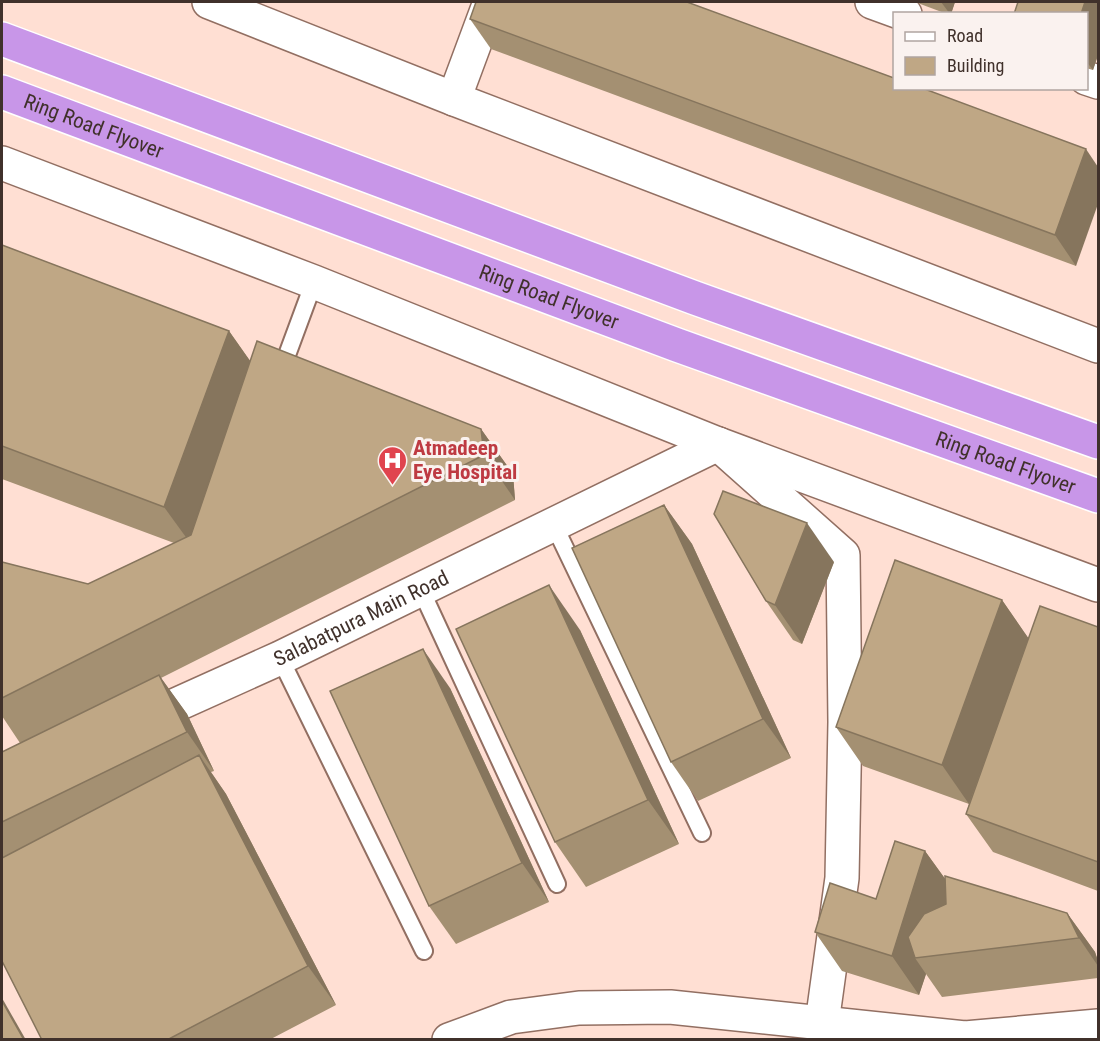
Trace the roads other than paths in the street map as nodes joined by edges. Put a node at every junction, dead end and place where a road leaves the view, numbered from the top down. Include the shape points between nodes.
1 (490, 2) edge
2 (872, 2) edge
3 (227, 5) edge
4 (900, 12) edge
5 (2, 39) edge
6 (2, 92) edge
7 (453, 99) junction
8 (2, 163) edge
9 (314, 282) junction
10 (1098, 346) edge
11 (273, 393) edge
12 (1098, 442) edge
13 (718, 444) junction
14 (1098, 496) edge
15 (554, 525) junction
16 (1098, 585) edge
17 (421, 590) junction
18 (280, 658) junction
19 (108, 735) edge
20 (702, 833) dead end
21 (557, 884) edge
22 (424, 951) dead end
23 (822, 1023) junction
24 (1098, 1026) edge
25 (901, 1036) edge
26 (965, 1039) edge
27 (448, 1040) edge

1 - 7 street
2 - 4 street
3 - 7 street
5 - 12 highway via 684,294
6 - 14 highway, Ring Road Flyover via 677,345
7 - 10 street
8 - 9 street
9 - 11 lane
9 - 13 street
13 - 15 street, Salabatpura Main Road
13 - 16 street
13 - 23 street via 843,555 842,878
15 - 17 street, Salabatpura Main Road
15 - 20 lane
17 - 18 street, Salabatpura Main Road
17 - 21 lane
18 - 19 street, Salabatpura Main Road
18 - 22 lane
23 - 25 street
23 - 27 street via 670,1007 579,1008 511,1017
24 - 26 street
25 - 26 street

